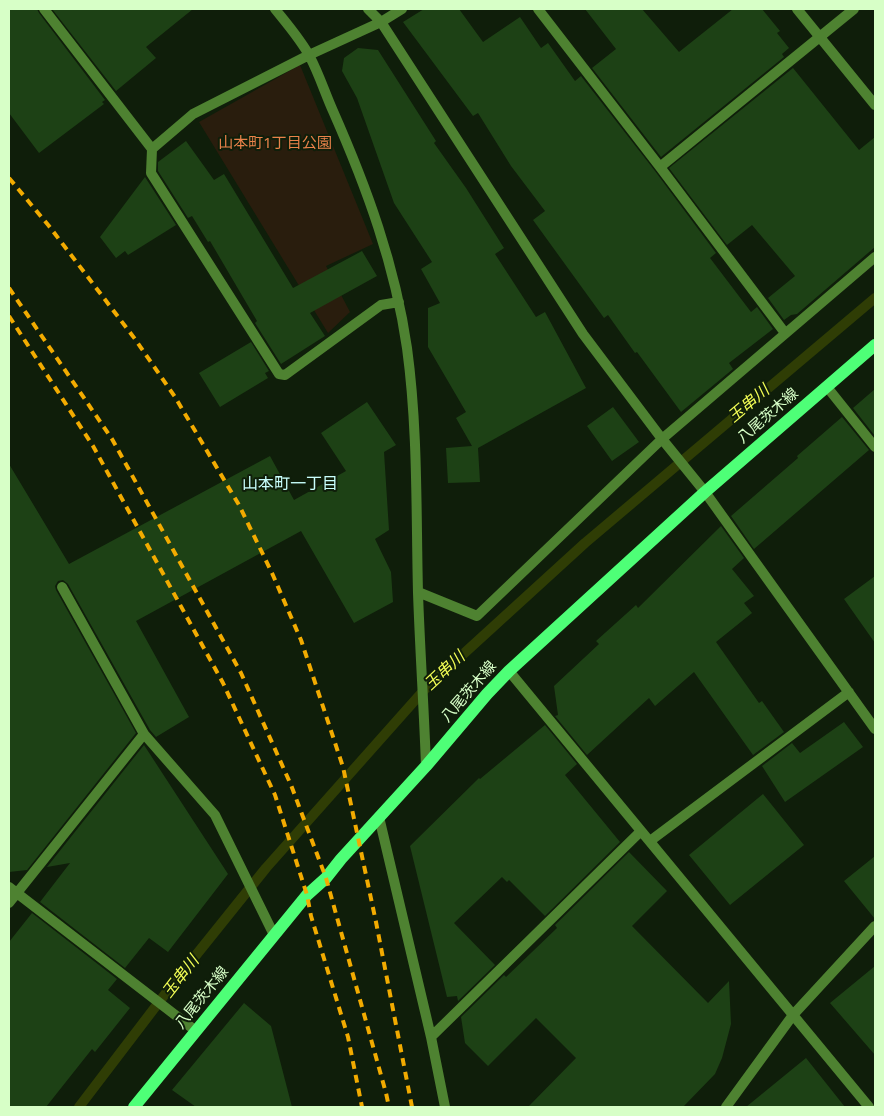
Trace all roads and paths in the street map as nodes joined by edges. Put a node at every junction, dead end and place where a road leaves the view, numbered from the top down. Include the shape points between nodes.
1 (44, 9) edge
2 (275, 9) edge
3 (368, 9) edge
4 (402, 9) edge
5 (538, 9) edge
6 (797, 9) edge
7 (854, 9) edge
8 (381, 22) junction
9 (819, 36) junction
10 (310, 55) junction
11 (875, 105) edge
12 (152, 149) junction
13 (660, 167) junction
14 (875, 257) edge
15 (399, 302) junction
16 (785, 334) junction
17 (875, 345) edge
18 (828, 386) junction
19 (662, 439) junction
20 (875, 447) edge
21 (705, 492) junction
22 (62, 587) dead end
23 (418, 592) junction
24 (509, 671) junction
25 (849, 692) junction
26 (875, 729) edge
27 (144, 734) junction
28 (426, 766) junction
29 (379, 817) junction
30 (641, 832) junction
31 (650, 842) junction
32 (12, 890) edge
33 (9, 903) edge
34 (875, 926) edge
35 (274, 935) junction
36 (793, 1015) junction
37 (196, 1032) junction
38 (431, 1037) junction
39 (134, 1107) edge
40 (445, 1107) edge
41 (726, 1107) edge
42 (869, 1107) edge

1 - 12 street
2 - 10 street
3 - 8 street
4 - 8 street
5 - 13 street
6 - 9 street
7 - 9 street
8 - 10 street
8 - 19 street via 583,334
9 - 11 street
9 - 13 street
10 - 12 street via 193,114
10 - 15 street via 372,204
12 - 15 street via 151,173 279,374 285,375 381,304
13 - 16 street
14 - 16 street
15 - 23 street via 412,395
16 - 19 street
17 - 18 main road, 八尾茨木線
18 - 20 street
18 - 21 main road, 八尾茨木線
19 - 21 street
19 - 23 street via 477,616
21 - 24 main road, 八尾茨木線
21 - 25 street
22 - 27 street
23 - 28 street
24 - 28 main road, 八尾茨木線
24 - 30 street
25 - 26 street
25 - 31 street
27 - 32 street
27 - 35 street via 215,815
28 - 29 main road, 八尾茨木線
29 - 35 main road, 八尾茨木線
29 - 38 street
30 - 31 street
30 - 38 street
31 - 36 street
32 - 33 street
32 - 37 street
34 - 36 street
35 - 37 main road, 八尾茨木線
36 - 41 street
36 - 42 street
37 - 39 main road, 八尾茨木線
38 - 40 street

